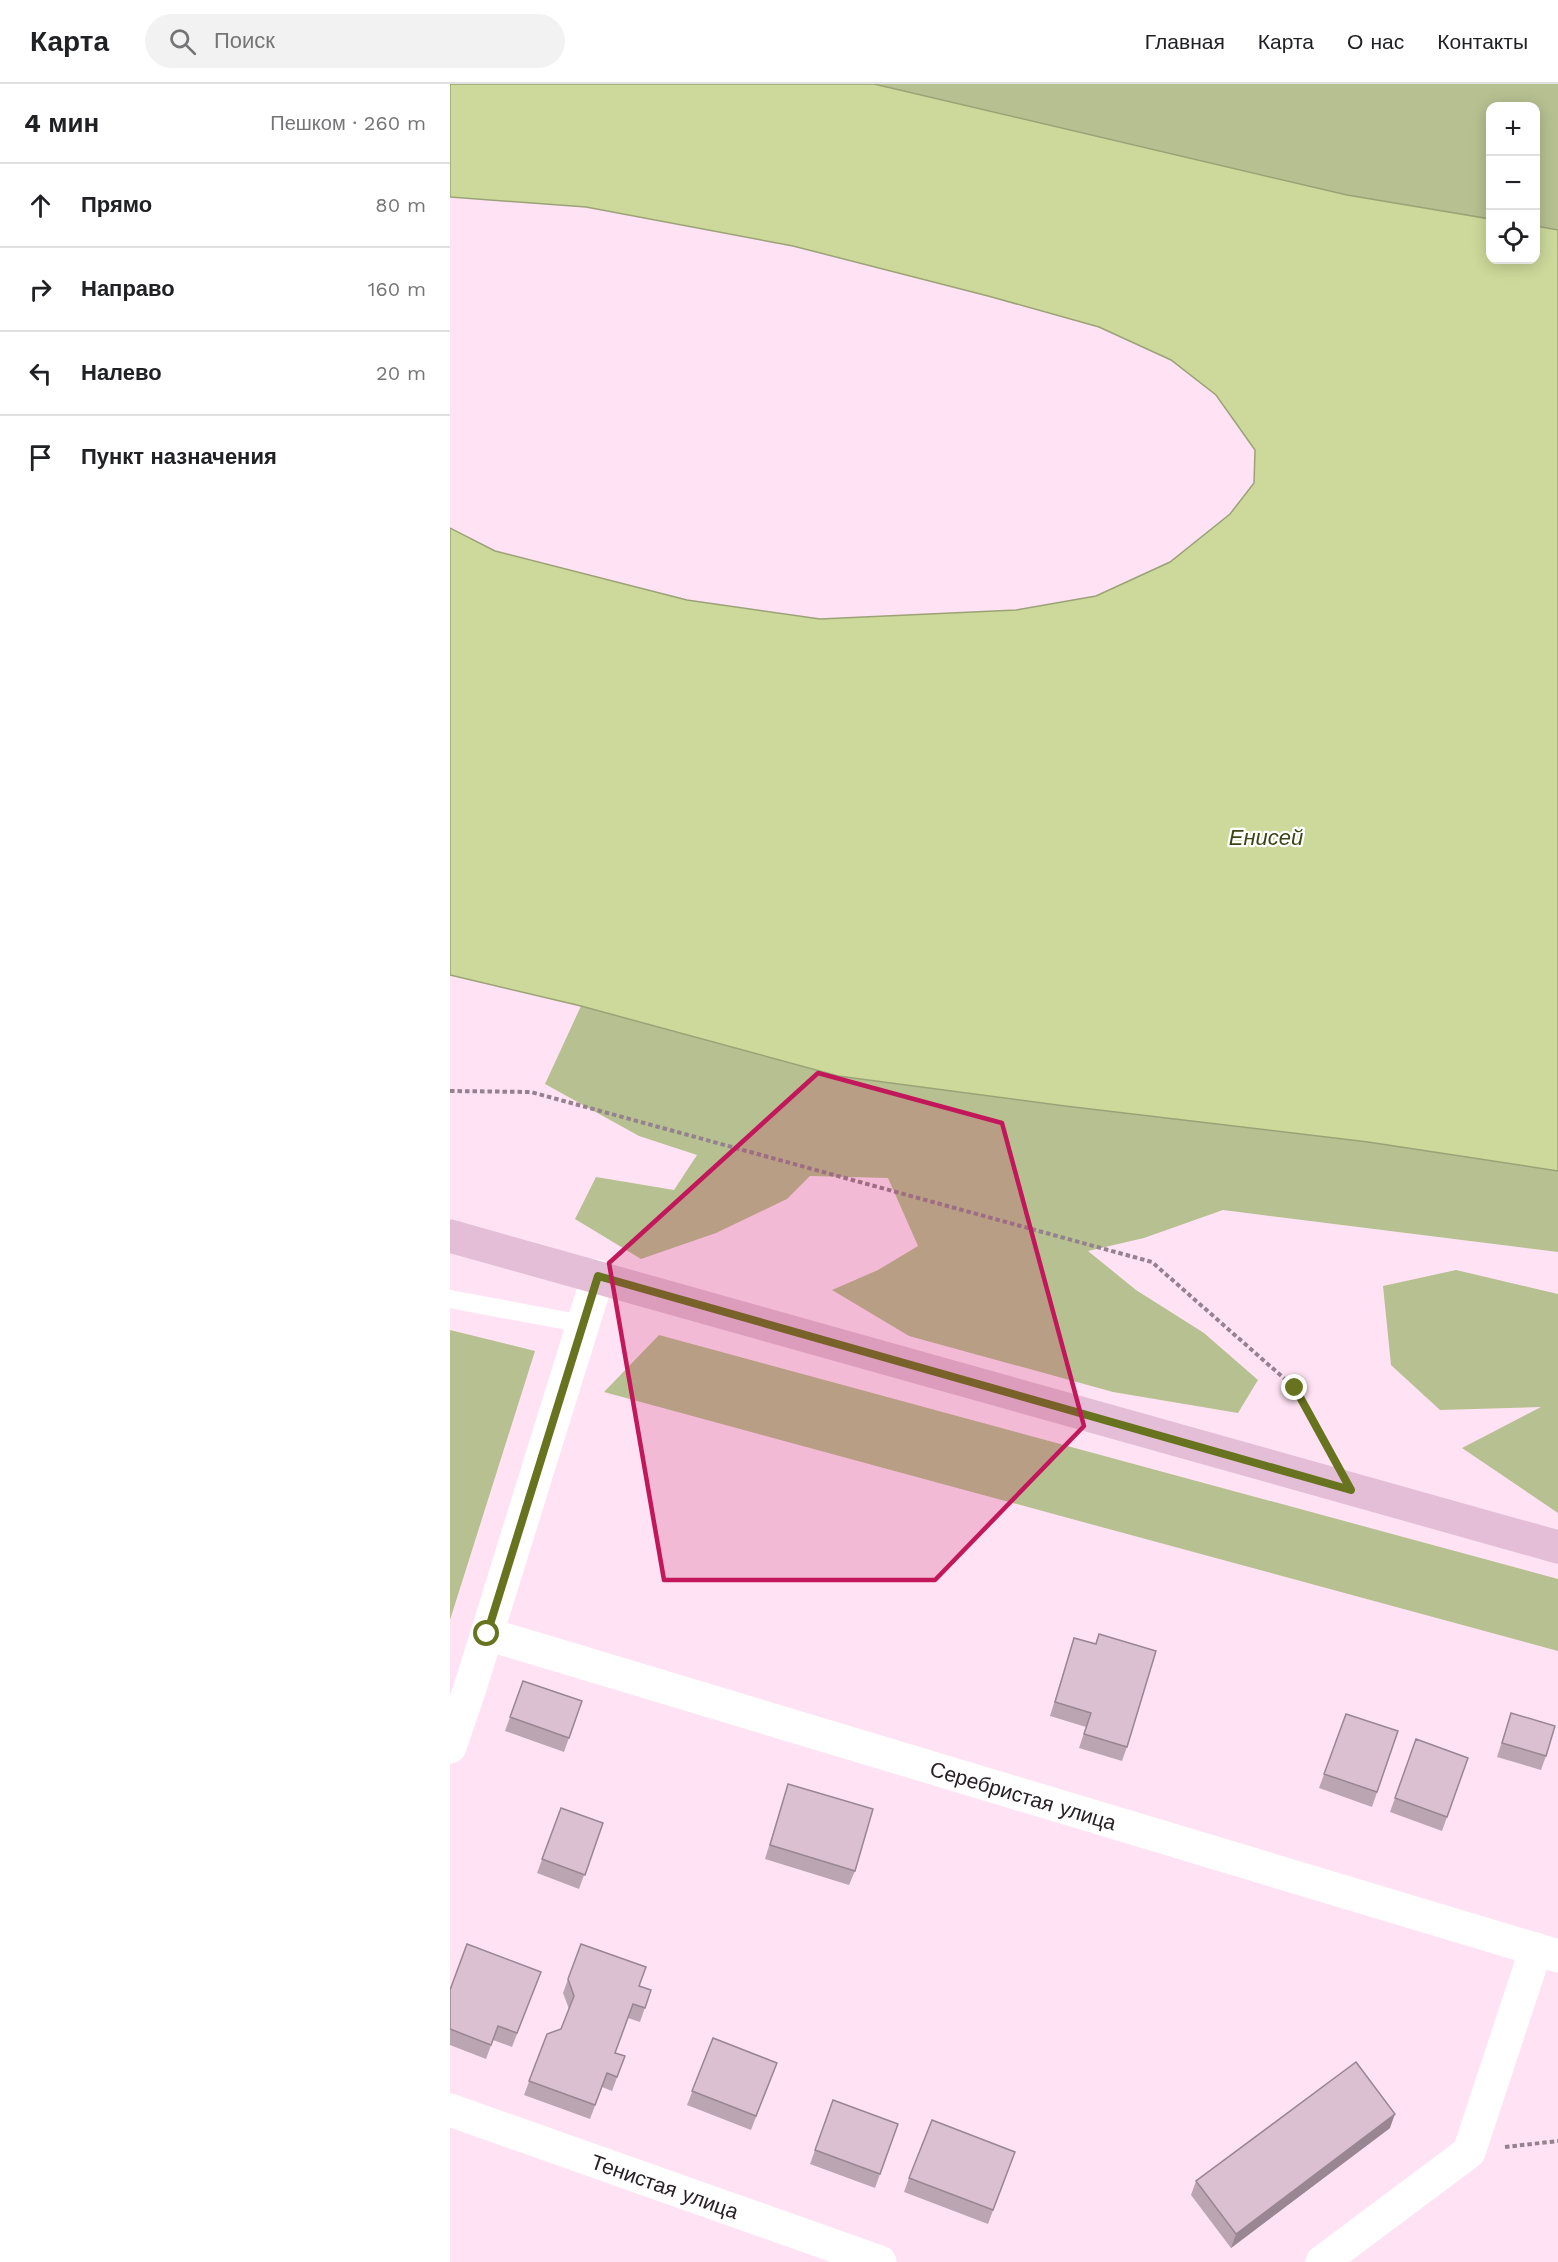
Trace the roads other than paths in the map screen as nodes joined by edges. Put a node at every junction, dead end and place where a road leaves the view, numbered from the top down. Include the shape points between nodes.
1 (450, 1236) edge
2 (598, 1276) junction
3 (450, 1299) edge
4 (584, 1324) junction
5 (1558, 1547) edge
6 (487, 1634) junction
7 (450, 1748) edge
8 (1547, 1952) edge
9 (450, 2110) edge
10 (880, 2262) edge
11 (1322, 2262) edge

1 - 2 main road
2 - 4 street
2 - 5 main road
3 - 4 lane
4 - 6 street
6 - 7 street
6 - 8 street, Серебристая улица
8 - 11 street via 1470,2152
9 - 10 street, Тенистая улица

